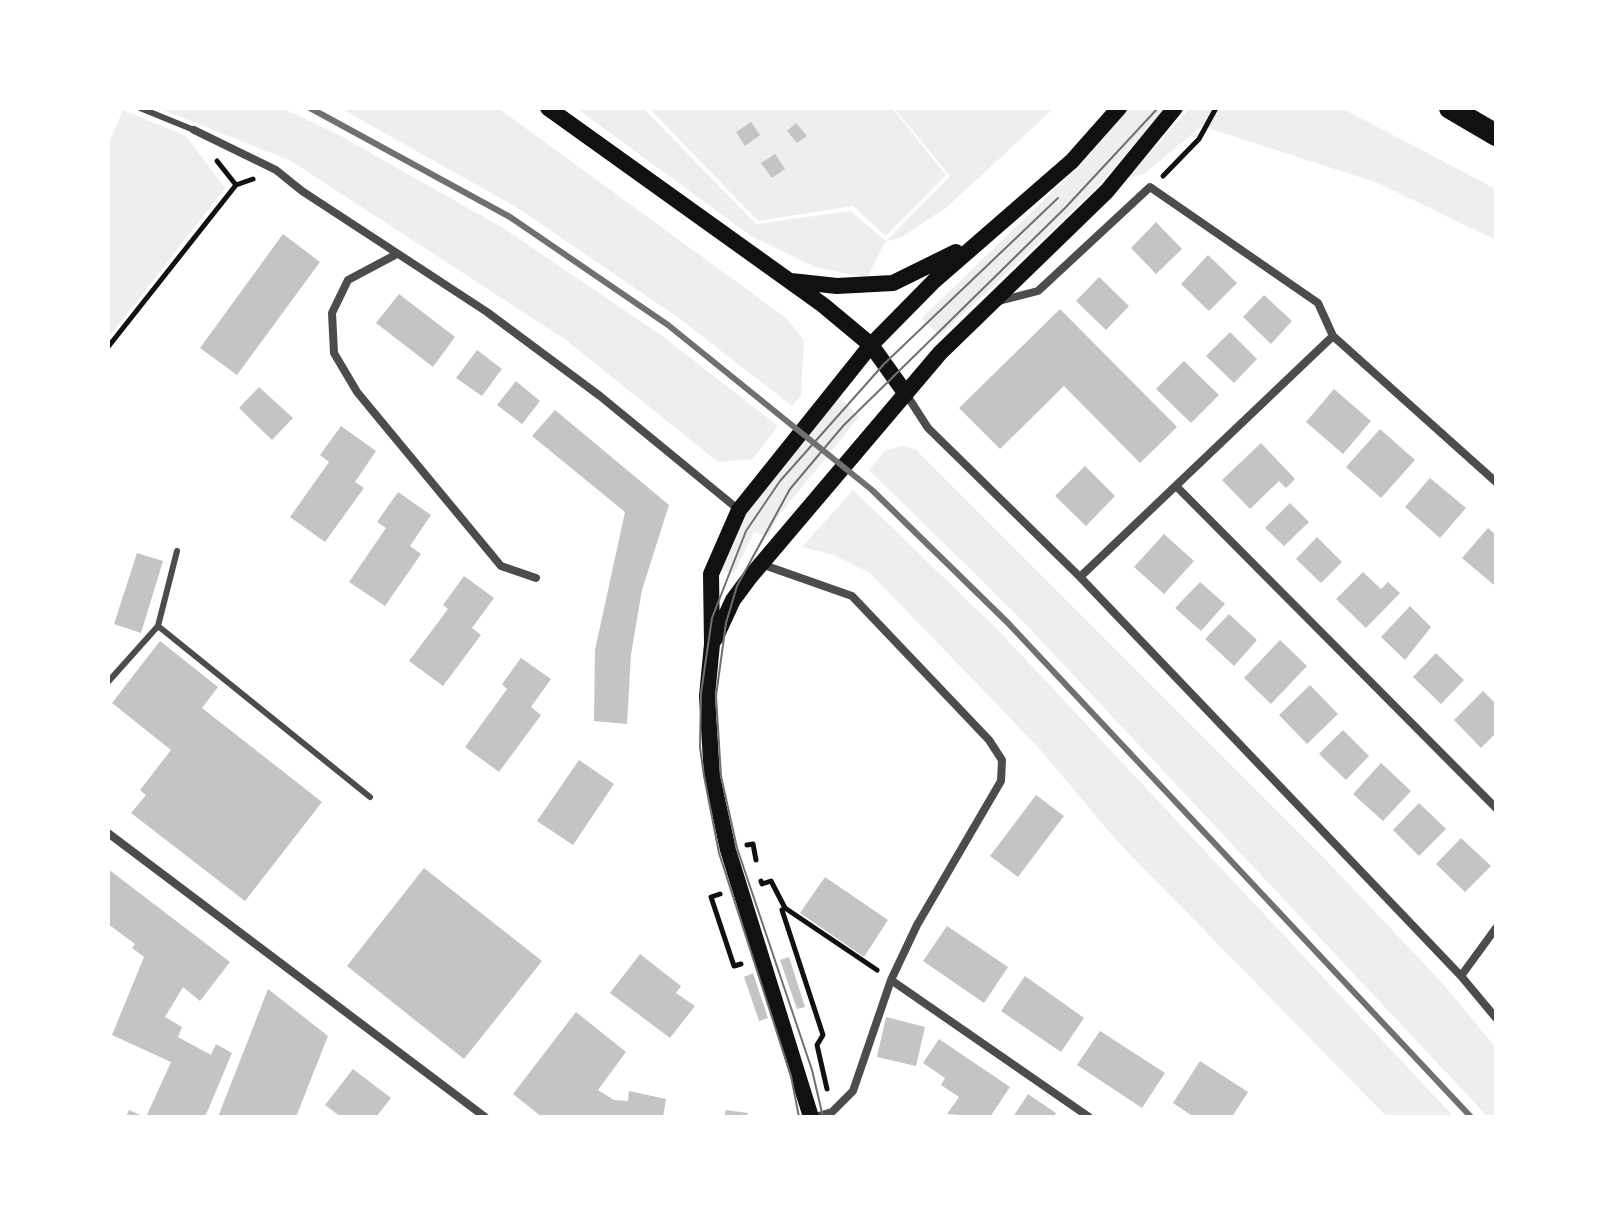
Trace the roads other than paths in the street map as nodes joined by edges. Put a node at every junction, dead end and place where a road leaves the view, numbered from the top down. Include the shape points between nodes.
1 (140, 108) edge
2 (548, 108) edge
3 (1119, 108) edge
4 (1175, 108) edge
5 (1450, 108) edge
6 (194, 130) joint
7 (1496, 135) edge
8 (983, 238) junction
9 (397, 254) junction
10 (789, 281) junction
11 (991, 303) junction
12 (1333, 336) junction
13 (871, 345) junction
14 (906, 394) junction
15 (1496, 482) edge
16 (1177, 487) junction
17 (739, 510) junction
18 (177, 551) dead end
19 (761, 564) junction
20 (1080, 577) junction
21 (536, 578) dead end
22 (158, 626) junction
23 (712, 644) junction
24 (108, 682) edge
25 (370, 797) dead end
26 (1496, 808) edge
27 (108, 833) edge
28 (1496, 928) edge
29 (1461, 976) junction
30 (891, 980) junction
31 (1496, 1018) edge
32 (485, 1117) edge
33 (813, 1117) edge
34 (1089, 1117) edge

1 - 6 lane
2 - 10 main road
3 - 8 main road via 1072,161
4 - 11 main road via 1107,191
5 - 7 highway
6 - 9 street via 276,170
8 - 10 main road via 893,283 837,286
8 - 13 main road
9 - 17 street via 487,312 600,396
9 - 21 street via 348,280 332,313 334,353 357,392 501,566
10 - 13 main road
11 - 12 street via 1038,291 1150,187 1318,303
11 - 14 main road
12 - 15 street
12 - 16 street
13 - 14 main road
13 - 17 main road
14 - 19 main road
14 - 20 street via 928,428
16 - 20 street
16 - 26 street
17 - 23 main road via 711,574
18 - 22 lane
19 - 23 main road via 733,600
19 - 30 street via 852,596 1002,760 1001,781
20 - 29 street
22 - 24 lane
22 - 25 lane
23 - 33 main road via 707,696 712,776 728,850
27 - 32 street
28 - 29 street
29 - 31 street
30 - 33 street via 853,1091 832,1112
30 - 34 street

